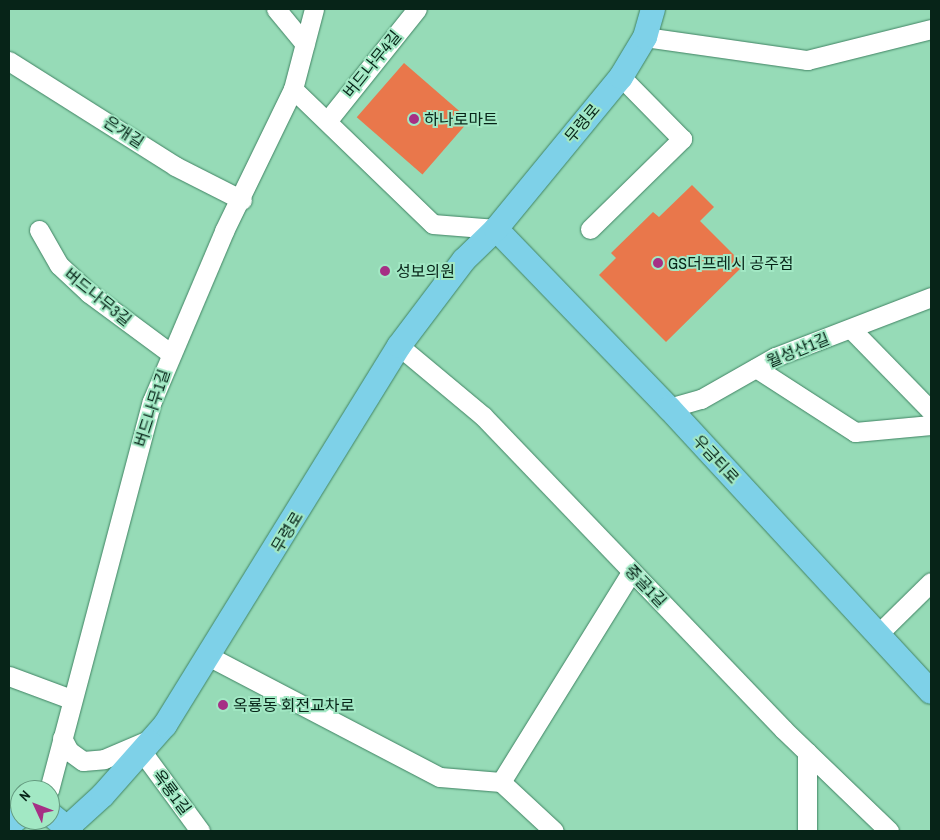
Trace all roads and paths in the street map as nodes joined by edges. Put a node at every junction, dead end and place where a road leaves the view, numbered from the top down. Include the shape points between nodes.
1 (276, 9) edge
2 (314, 9) edge
3 (417, 9) edge
4 (653, 9) edge
5 (931, 29) edge
6 (645, 37) junction
7 (305, 44) junction
8 (9, 61) edge
9 (621, 77) junction
10 (293, 89) junction
11 (328, 120) junction
12 (242, 200) junction
13 (496, 229) junction
14 (590, 229) dead end
15 (39, 230) dead end
16 (931, 297) edge
17 (852, 330) junction
18 (399, 346) junction
19 (170, 353) junction
20 (756, 368) junction
21 (669, 408) junction
22 (931, 411) edge
23 (931, 425) edge
24 (632, 571) junction
25 (931, 582) edge
26 (878, 634) junction
27 (210, 657) junction
28 (9, 676) edge
29 (931, 692) edge
30 (72, 699) junction
31 (62, 738) junction
32 (149, 745) junction
33 (807, 752) junction
34 (52, 780) edge
35 (501, 782) junction
36 (63, 824) edge
37 (200, 831) edge
38 (554, 831) edge
39 (807, 831) edge
40 (889, 831) edge

1 - 7 street
2 - 7 street, 버드나무1길
3 - 11 street, 버드나무4길
4 - 6 main road, 무령로
5 - 6 street via 807,60
6 - 9 main road, 무령로
7 - 10 street, 버드나무1길
8 - 12 street, 은개길 via 175,166
9 - 13 main road, 무령로
9 - 14 street via 682,139
10 - 11 street
10 - 12 street, 버드나무1길
11 - 13 street via 433,224
12 - 19 street, 버드나무1길 via 224,231
13 - 18 main road, 무령로 via 464,260
13 - 21 main road, 우금티로
15 - 19 street, 버드나무3길 via 59,265 89,293
16 - 17 street, 월성산1길
17 - 20 street, 월성산1길
17 - 22 street
18 - 24 street, 중골1길 via 484,416
18 - 27 main road, 무령로
19 - 30 street, 버드나무1길 via 116,526
20 - 21 street, 월성산1길 via 701,399
20 - 23 street via 855,432
21 - 26 main road, 우금티로
24 - 33 street, 중골1길
24 - 35 street
25 - 26 street
26 - 29 main road, 우금티로
27 - 32 main road, 무령로
27 - 35 street via 440,777
28 - 30 street
30 - 31 street, 버드나무1길
31 - 32 street via 69,751 83,761 104,759
31 - 34 street, 버드나무1길
32 - 36 main road, 무령로
32 - 37 street, 옥룡1길
33 - 39 street
33 - 40 street, 중골1길
35 - 38 street

